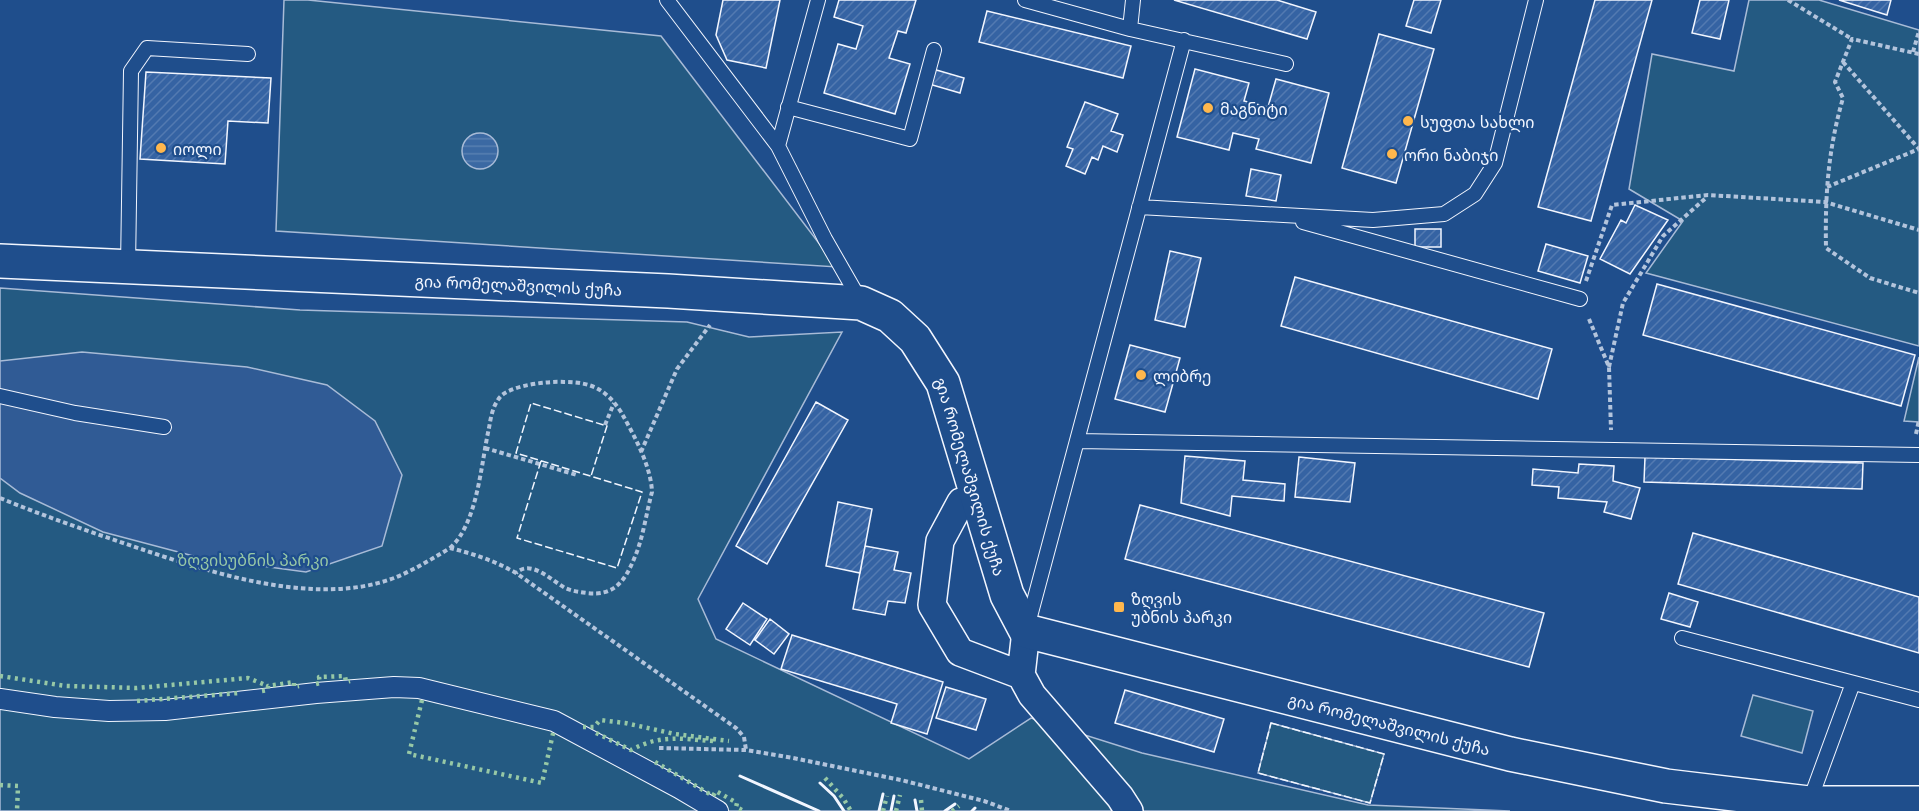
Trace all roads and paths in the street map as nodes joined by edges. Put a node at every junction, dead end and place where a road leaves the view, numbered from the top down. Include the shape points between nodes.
1 (667, 0) edge
2 (818, 0) edge
3 (1025, 0) edge
4 (1133, 0) edge
5 (1536, 0) edge
6 (1788, 0) edge
7 (1130, 29) junction
8 (1919, 31) edge
9 (1852, 39) junction
10 (1184, 40) junction
11 (934, 50) dead end
12 (1913, 52) junction
13 (248, 54) dead end
14 (1919, 54) edge
15 (1843, 62) junction
16 (1286, 64) dead end
17 (789, 107) junction
18 (778, 146) junction
19 (1919, 149) edge
20 (1826, 188) junction
21 (1708, 195) junction
22 (1825, 202) junction
23 (1139, 207) junction
24 (1278, 215) junction
25 (1919, 230) edge
26 (0, 261) edge
27 (129, 267) junction
28 (1919, 293) edge
29 (1580, 299) junction
30 (861, 303) junction
31 (715, 319) dead end
32 (1609, 368) junction
33 (0, 396) edge
34 (614, 402) junction
35 (605, 425) dead end
36 (164, 427) dead end
37 (1077, 441) junction
38 (484, 448) junction
39 (1611, 450) junction
40 (641, 453) junction
41 (1919, 455) edge
42 (577, 475) dead end
43 (0, 498) edge
44 (980, 502) junction
45 (450, 548) junction
46 (516, 573) junction
47 (1026, 632) junction
48 (1682, 638) dead end
49 (1021, 675) junction
50 (1853, 683) junction
51 (0, 699) edge
52 (1919, 700) edge
53 (746, 750) junction
54 (629, 762) junction
55 (1919, 802) edge
56 (1809, 803) junction
57 (718, 811) edge
58 (1011, 811) edge
59 (1129, 811) edge

1 - 18 lane
2 - 17 lane
3 - 7 lane
4 - 7 lane
5 - 24 lane via 1495,163 1475,194 1444,214 1374,220
6 - 9 path
7 - 10 lane
8 - 12 path
9 - 12 path
9 - 15 path
10 - 16 lane
10 - 23 lane
11 - 17 lane via 910,139
12 - 14 path
13 - 27 lane via 147,48 131,71
15 - 19 path
15 - 20 path via 1834,82 1843,99
17 - 18 lane
18 - 30 lane
19 - 20 path
20 - 22 path
21 - 22 path
21 - 29 path via 1611,205
21 - 32 path via 1663,236 1623,303
22 - 25 path
22 - 28 path via 1826,248 1870,278
23 - 24 lane
23 - 37 lane
24 - 29 lane
26 - 27 street, გია რომელაშვილის ქუჩა
27 - 30 street, გია რომელაშვილის ქუჩა
29 - 32 path
30 - 44 street, გია რომელაშვილის ქუჩა via 890,316 915,339 943,383
31 - 40 path via 677,369
32 - 39 path
33 - 36 lane
34 - 35 path
34 - 38 path via 604,391 589,384 553,381 511,389 493,409
34 - 40 path
37 - 39 lane
37 - 47 lane
38 - 42 path
38 - 45 path via 478,490 462,534
39 - 41 lane
40 - 46 path via 652,492 634,559 617,587 599,594 574,592 529,568
43 - 45 path via 172,560 268,584 339,588 366,585 419,567
44 - 47 street, გია რომელაშვილის ქუჩა via 1007,595
44 - 49 street via 961,502 940,541 932,605 960,652
45 - 46 path via 496,562
46 - 53 path via 736,728 744,737
47 - 49 street
47 - 56 street, გია რომელაშვილის ქუჩა via 1510,754 1666,786
48 - 50 lane
49 - 59 street via 1032,695
50 - 52 lane
50 - 56 lane
51 - 54 street via 109,711 165,710 316,693 419,688 554,721
53 - 54 path via 651,748
53 - 58 path via 901,780
54 - 57 street
55 - 56 street, გია რომელაშვილის ქუჩა

